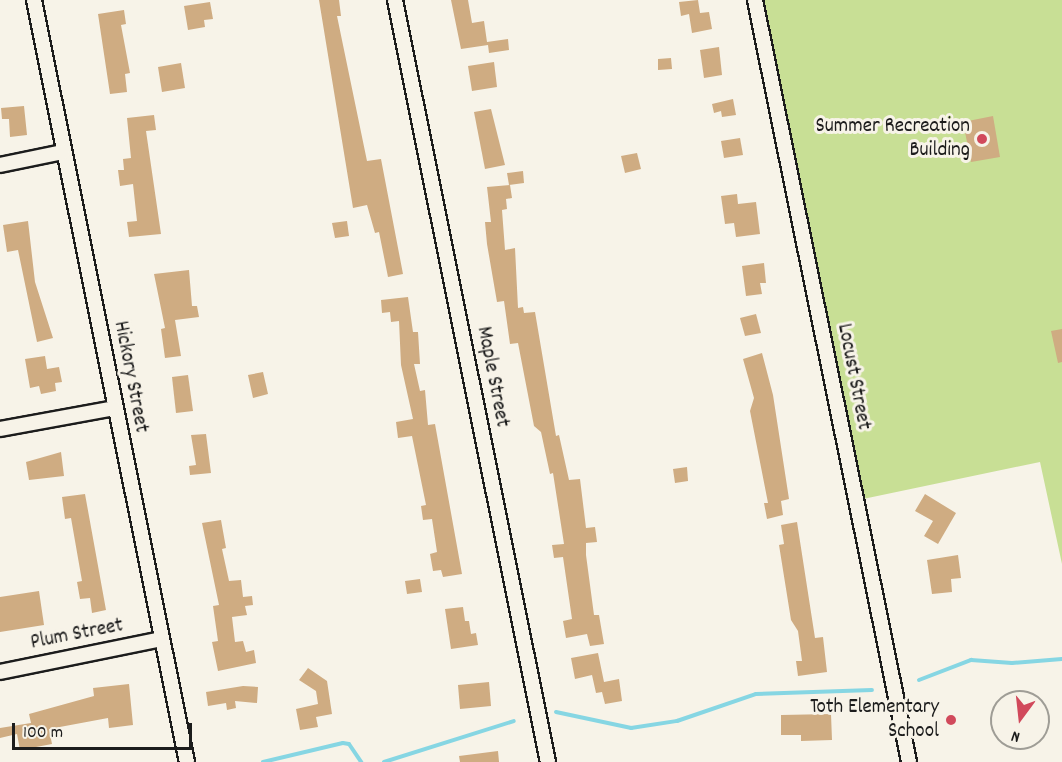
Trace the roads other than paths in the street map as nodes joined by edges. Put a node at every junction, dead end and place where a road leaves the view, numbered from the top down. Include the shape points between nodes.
1 (34, 0) edge
2 (394, 0) edge
3 (756, 0) edge
4 (63, 152) junction
5 (0, 165) edge
6 (114, 408) junction
7 (0, 429) edge
8 (162, 639) junction
9 (0, 672) edge
10 (187, 762) edge
11 (548, 762) edge
12 (909, 762) edge

1 - 4 street, Hickory Street
2 - 11 street, Maple Street
3 - 12 street, Locust Street
4 - 5 street
4 - 6 street, Hickory Street
6 - 7 street
6 - 8 street, Hickory Street
8 - 9 street, Plum Street
8 - 10 street, Hickory Street

